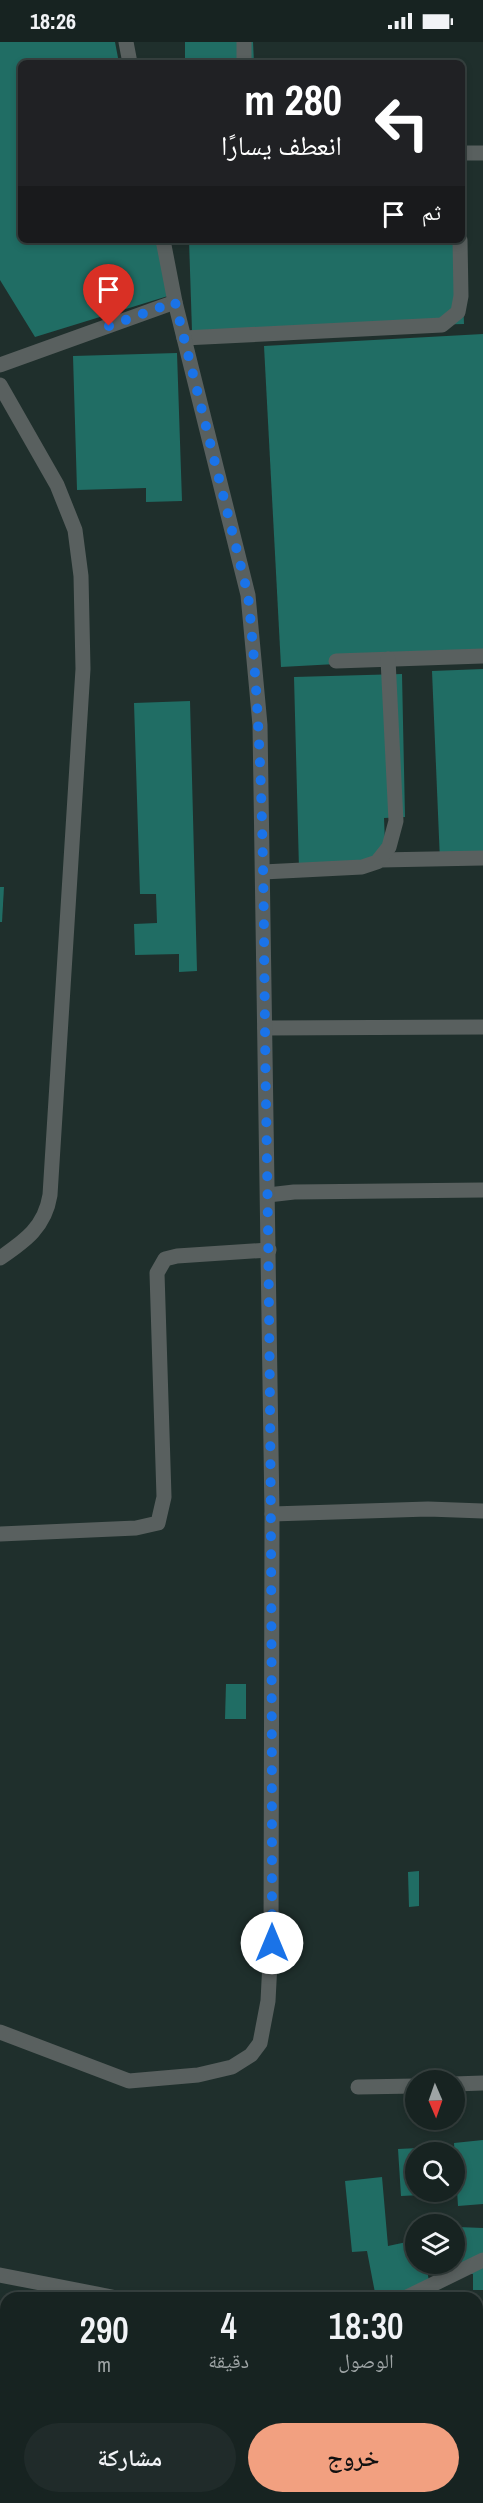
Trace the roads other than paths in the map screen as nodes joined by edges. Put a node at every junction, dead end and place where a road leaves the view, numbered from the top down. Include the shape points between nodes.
1 (126, 42) edge
2 (244, 42) edge
3 (129, 60) edge
4 (244, 60) edge
5 (465, 153) edge
6 (483, 153) edge
7 (164, 243) edge
8 (460, 243) edge
9 (175, 302) junction
10 (184, 338) junction
11 (0, 365) edge
12 (0, 385) edge
13 (483, 656) edge
14 (388, 659) junction
15 (336, 661) dead end
16 (483, 858) edge
17 (380, 860) junction
18 (263, 872) junction
19 (483, 1027) edge
20 (265, 1028) junction
21 (483, 1190) edge
22 (268, 1195) junction
23 (268, 1250) junction
24 (0, 1258) edge
25 (483, 1510) edge
26 (272, 1514) junction
27 (0, 1534) edge
28 (0, 2032) edge
29 (483, 2083) edge
30 (465, 2084) edge
31 (405, 2086) edge
32 (358, 2087) dead end
33 (483, 2259) edge
34 (0, 2275) edge
35 (86, 2292) edge
36 (417, 2292) edge

1 - 3 street
2 - 4 street
5 - 6 street
7 - 9 street
8 - 10 street via 458,312 442,325
9 - 10 street
9 - 11 street
10 - 18 street via 248,595 260,725
12 - 24 street via 57,485 75,530 81,576 83,669 50,1195 44,1219 35,1231
13 - 14 street
14 - 15 street
14 - 17 street via 396,821 394,837
16 - 17 street
17 - 18 street via 355,868
18 - 20 street
19 - 20 street
20 - 22 street
21 - 22 street
22 - 23 street
23 - 26 street
23 - 27 street via 177,1256 165,1259 157,1274 164,1497 158,1523 136,1528
25 - 26 street
26 - 28 street via 272,1943 260,2043 251,2055 232,2067 198,2075 129,2081
29 - 30 street
31 - 32 street
33 - 36 street
34 - 35 street

